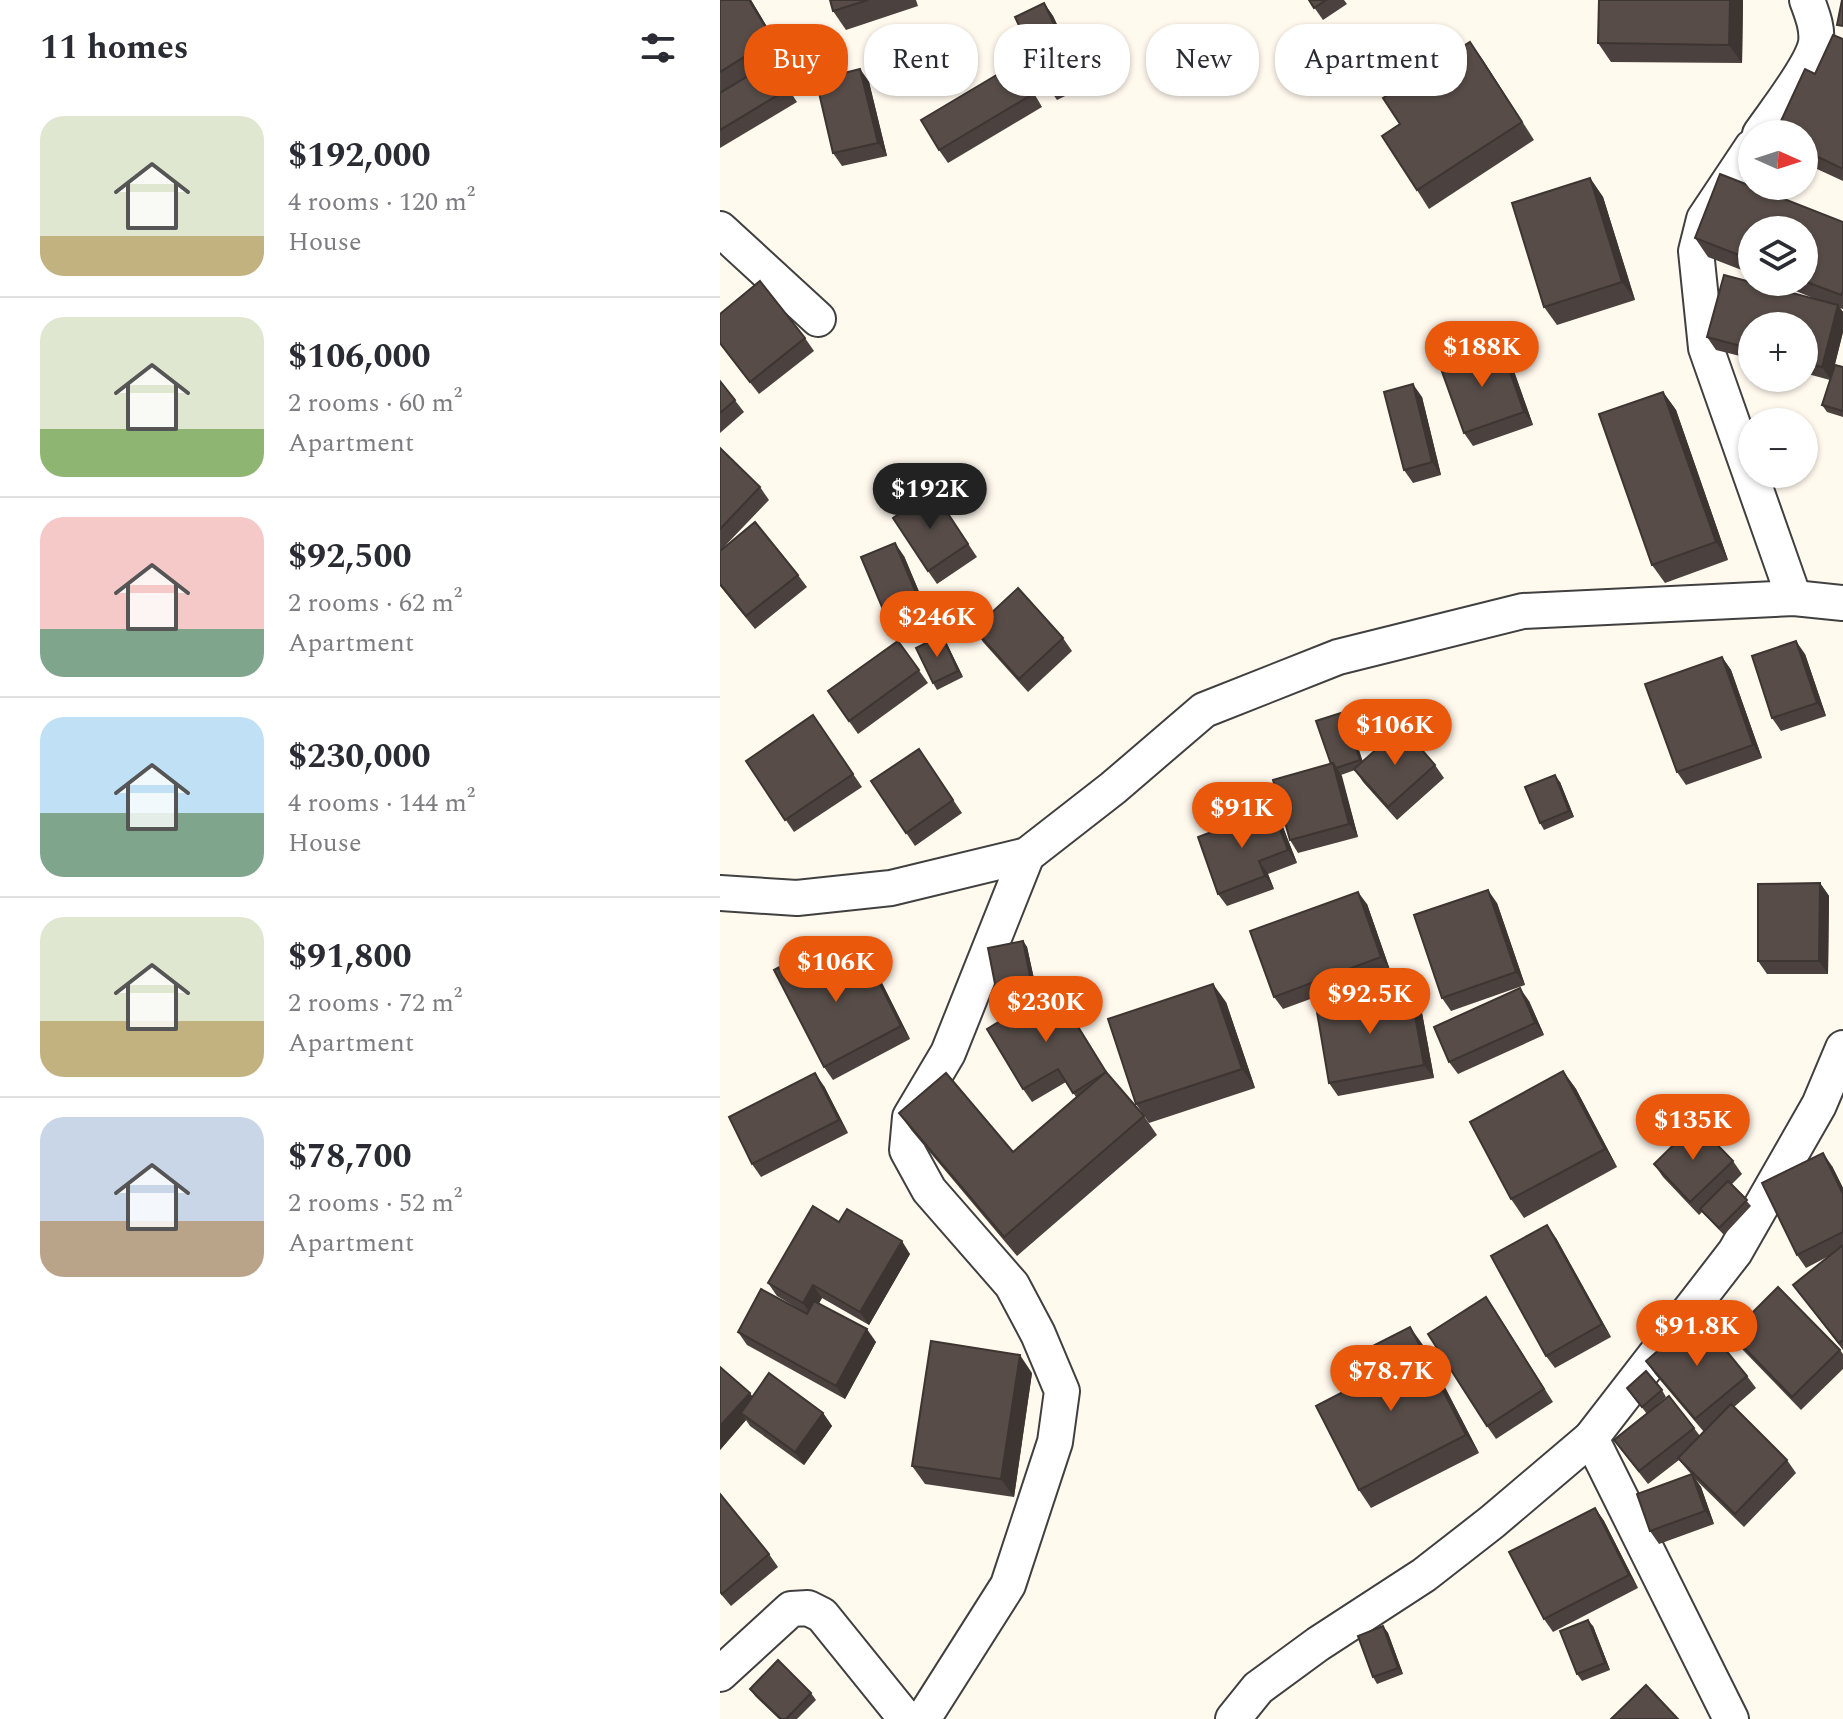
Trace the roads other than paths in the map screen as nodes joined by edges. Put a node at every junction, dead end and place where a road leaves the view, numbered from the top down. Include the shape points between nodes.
1 (1807, 0) edge
2 (1769, 120) edge
3 (1738, 168) edge
4 (720, 229) edge
5 (818, 319) dead end
6 (1794, 598) junction
7 (1843, 603) edge
8 (1027, 855) junction
9 (720, 893) edge
10 (1843, 1048) edge
11 (1591, 1438) junction
12 (720, 1674) edge
13 (906, 1719) edge
14 (923, 1719) edge
15 (1233, 1719) edge
16 (1731, 1719) edge

1 - 2 street via 1816,44
3 - 6 street via 1704,219 1696,251 1706,348
4 - 5 street
6 - 7 street
6 - 8 street via 1523,611 1338,657 1204,710
8 - 9 street via 891,888 797,898
8 - 14 street via 948,1053 910,1117 907,1150 929,1190 1012,1285 1062,1391 1055,1442 1008,1585
10 - 11 street via 1819,1105 1735,1252
11 - 15 street via 1424,1575 1258,1688
11 - 16 street
12 - 13 street via 791,1609 808,1608 822,1615

